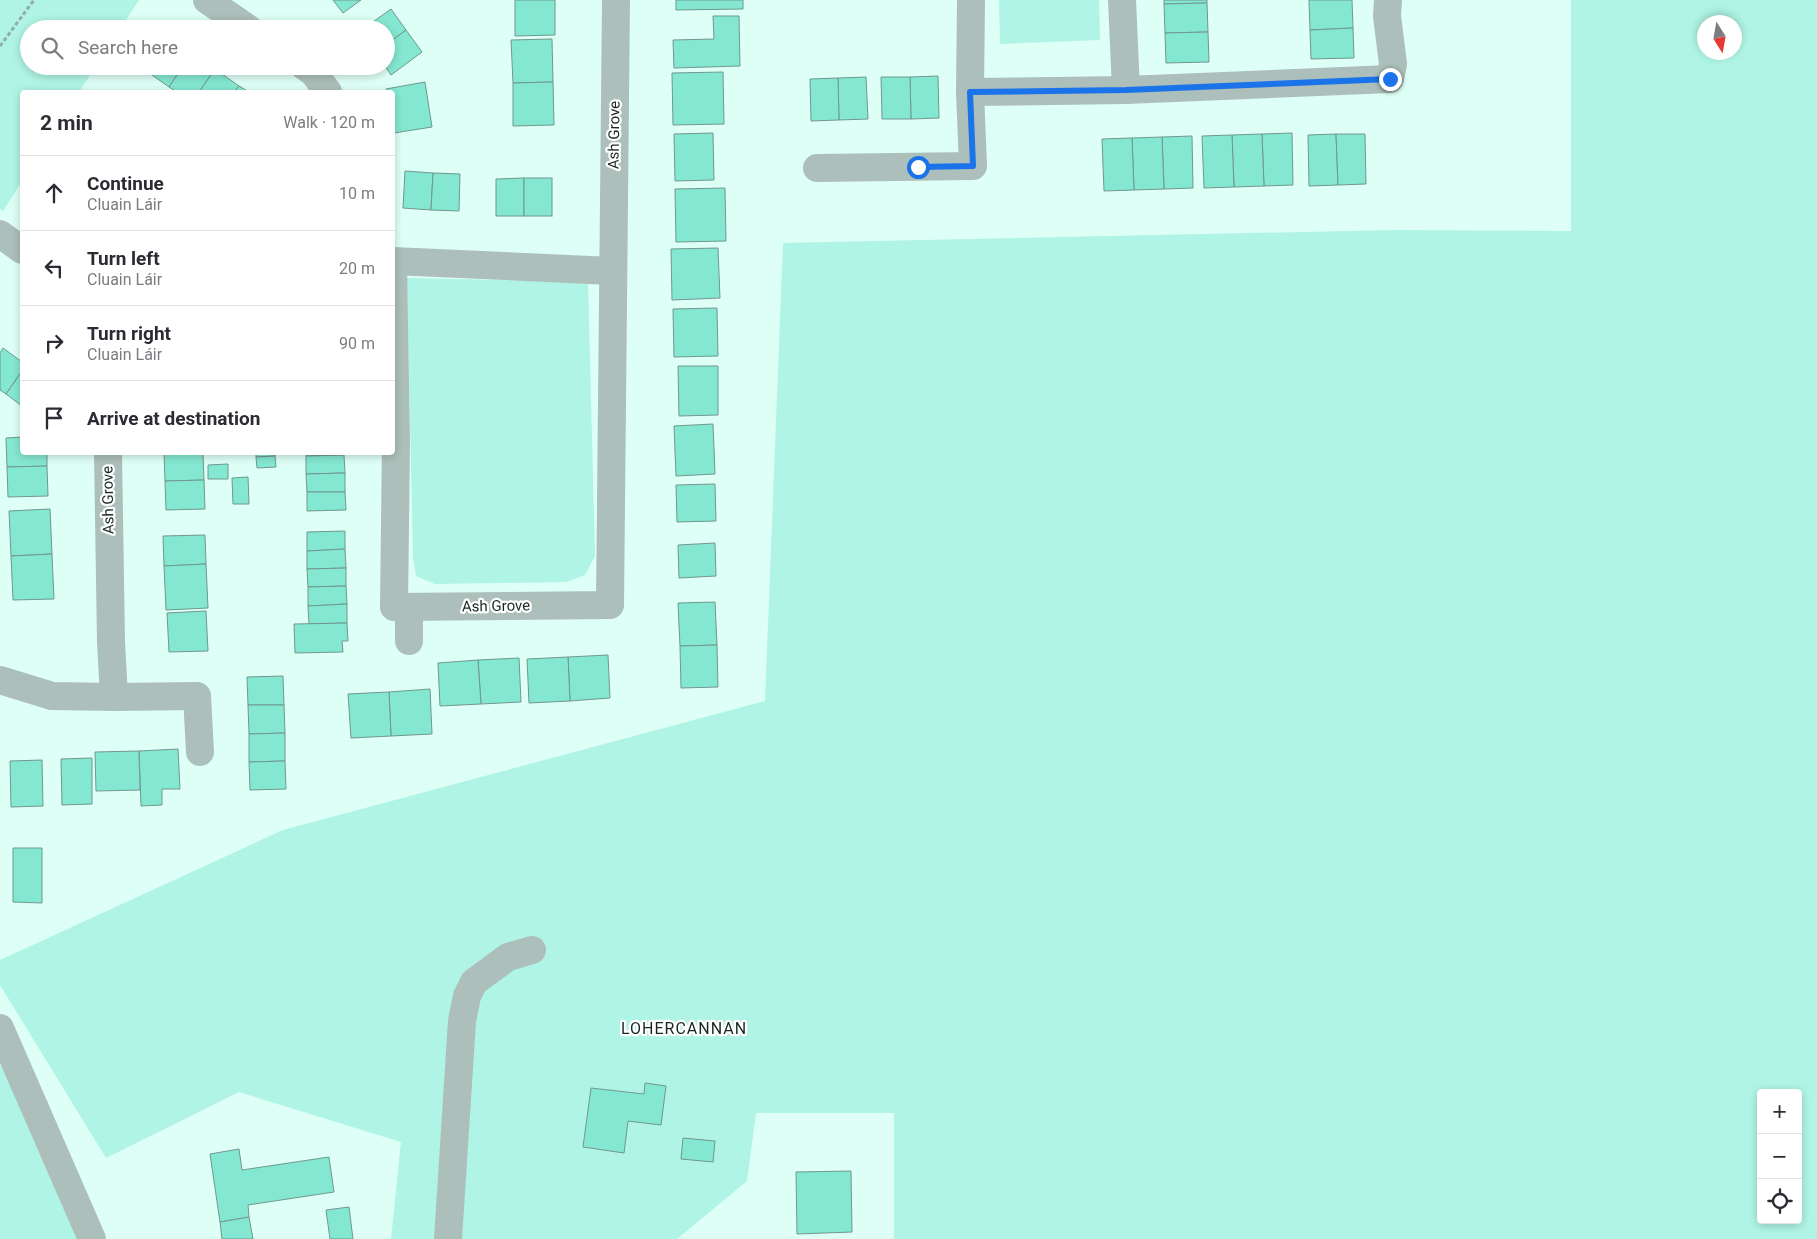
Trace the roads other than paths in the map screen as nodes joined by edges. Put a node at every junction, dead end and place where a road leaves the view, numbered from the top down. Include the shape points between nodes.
1 (207, 0) edge
2 (616, 0) edge
3 (971, 0) edge
4 (1122, 0) edge
5 (1388, 0) edge
6 (236, 20) edge
7 (315, 75) edge
8 (326, 90) edge
9 (1126, 90) junction
10 (970, 92) junction
11 (817, 168) dead end
12 (0, 234) edge
13 (20, 249) edge
14 (395, 261) edge
15 (612, 271) junction
16 (395, 381) edge
17 (108, 455) edge
18 (409, 607) junction
19 (409, 641) dead end
20 (0, 680) edge
21 (114, 697) junction
22 (200, 752) dead end
23 (532, 950) dead end
24 (0, 1028) edge
25 (92, 1239) edge
26 (448, 1239) edge

1 - 6 street
2 - 15 street, Ash Grove
3 - 10 street
4 - 9 street
5 - 9 street via 1394,64 1390,79
7 - 8 street
9 - 10 street
10 - 11 street via 973,166
12 - 13 street
14 - 15 street
15 - 18 street, Ash Grove via 610,605
16 - 18 street via 394,607
17 - 21 street, Ash Grove
18 - 19 street
20 - 21 street via 52,696
21 - 22 street via 197,696
23 - 26 street via 499,963 474,982 467,996 462,1021
24 - 25 street

